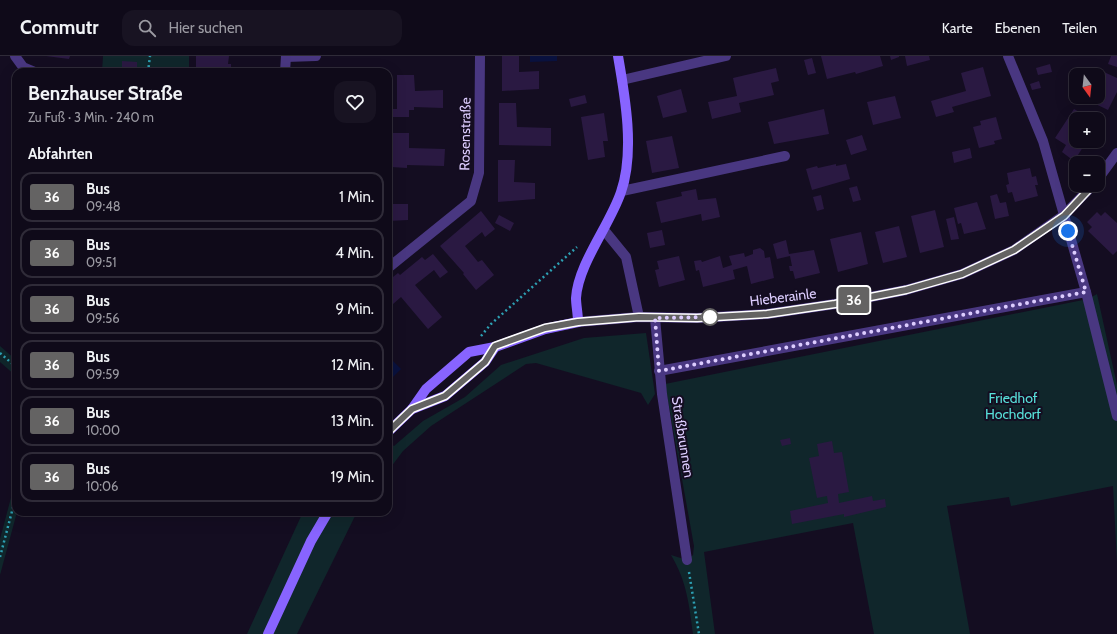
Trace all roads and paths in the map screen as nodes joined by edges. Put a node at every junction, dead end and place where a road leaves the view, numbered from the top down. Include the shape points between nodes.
1 (15, 56) edge
2 (150, 56) edge
3 (286, 56) edge
4 (316, 56) edge
5 (480, 56) edge
6 (618, 56) edge
7 (726, 56) edge
8 (1008, 56) edge
9 (25, 68) edge
10 (148, 68) edge
11 (285, 68) edge
12 (622, 80) junction
13 (1117, 153) edge
14 (785, 156) dead end
15 (1105, 170) edge
16 (622, 191) junction
17 (1086, 192) edge
18 (1064, 216) junction
19 (604, 230) junction
20 (581, 244) dead end
21 (392, 265) edge
22 (1086, 292) junction
23 (639, 317) junction
24 (655, 318) junction
25 (578, 322) junction
26 (495, 346) junction
27 (0, 352) edge
28 (469, 352) junction
29 (12, 363) edge
30 (659, 371) junction
31 (412, 409) junction
32 (1117, 416) edge
33 (392, 428) edge
34 (12, 511) edge
35 (326, 516) edge
36 (0, 557) edge
37 (687, 560) joint
38 (268, 634) edge
39 (699, 634) edge

1 - 9 street
2 - 10 path
3 - 4 street
3 - 11 street
5 - 21 street, Rosenstraße via 479,173 471,201
6 - 12 street
7 - 12 street
8 - 18 street via 1042,141
12 - 16 street via 627,145
13 - 15 street
14 - 16 street
16 - 19 street
17 - 18 street, Hieberainle
18 - 22 street
18 - 24 street, Hieberainle via 1014,250 962,274 906,290 767,314
19 - 23 street via 626,257
19 - 25 street via 583,271 576,297
20 - 28 path via 491,324
22 - 30 street
22 - 32 street
23 - 24 street, Hieberainle
23 - 25 street, Hieberainle
24 - 30 street, Straßbrunnen
25 - 26 street, Hieberainle via 545,328
26 - 28 street, Hieberainle
26 - 31 street, Hieberainle via 485,362 445,396
27 - 29 path
28 - 31 street, Hieberainle via 426,389
30 - 37 street, Straßbrunnen
31 - 33 street, Hieberainle
34 - 36 path
35 - 38 street via 311,541
37 - 39 path

